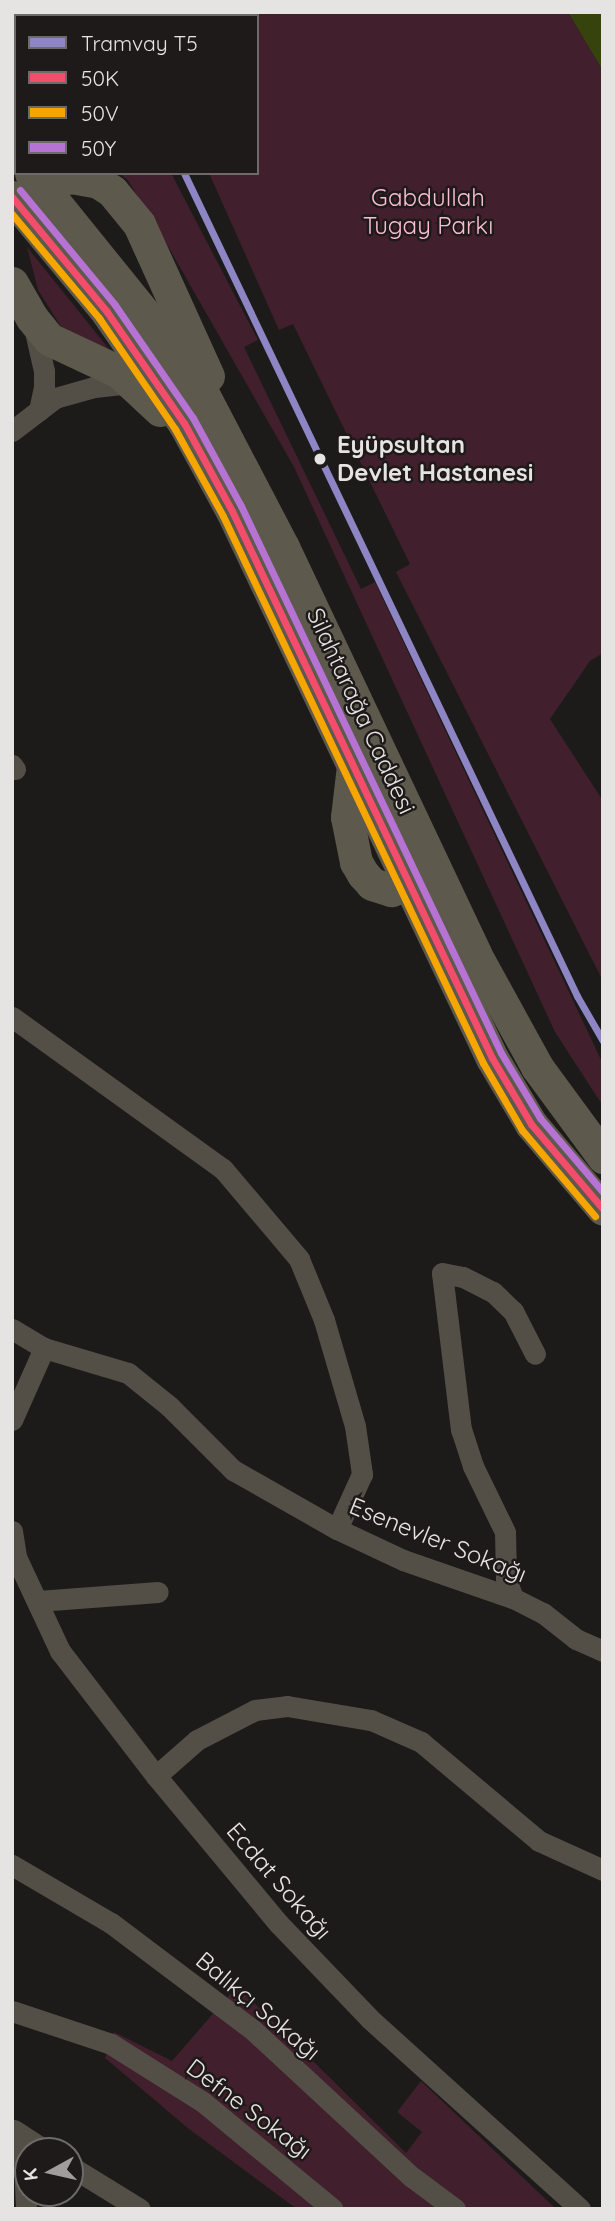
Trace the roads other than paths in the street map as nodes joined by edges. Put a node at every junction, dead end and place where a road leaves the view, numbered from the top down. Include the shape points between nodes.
1 (24, 196) edge
2 (12, 283) edge
3 (32, 318) junction
4 (131, 383) junction
5 (39, 410) junction
6 (184, 423) junction
7 (12, 431) edge
8 (231, 445) junction
9 (420, 873) junction
10 (12, 1017) edge
11 (603, 1157) edge
12 (603, 1209) edge
13 (12, 1329) edge
14 (44, 1348) junction
15 (535, 1354) dead end
16 (12, 1420) edge
17 (337, 1529) junction
18 (12, 1531) edge
19 (14, 1557) edge
20 (158, 1592) dead end
21 (513, 1598) junction
22 (38, 1601) junction
23 (603, 1651) edge
24 (156, 1776) junction
25 (12, 1865) edge
26 (603, 1870) edge
27 (12, 2011) edge
28 (84, 2175) edge
29 (140, 2209) edge
30 (333, 2209) edge
31 (455, 2209) edge
32 (580, 2209) edge

1 - 6 main road, Silahtarağa Caddesi
1 - 8 main road, Silahtarağa Caddesi via 181,361
1 - 8 main road via 71,177 98,182 113,191 139,224 178,304
2 - 3 main road
3 - 4 main road via 49,339 83,358 104,363
3 - 5 street via 44,371
4 - 5 street via 72,392
4 - 6 main road via 154,406
5 - 7 street
6 - 9 main road, Silahtarağa Caddesi via 232,511 353,766 347,817 356,862 372,884 383,889
8 - 9 main road, Silahtarağa Caddesi
9 - 11 main road, Silahtarağa Caddesi via 475,954 537,1067
9 - 12 main road, Silahtarağa Caddesi via 492,1058 525,1113
10 - 17 street via 223,1169 299,1259 324,1320 362,1474
13 - 14 street, Esenevler Sokağı
14 - 16 street
14 - 17 street, Esenevler Sokağı via 128,1373 169,1406 233,1470
15 - 21 street via 513,1311 494,1292 442,1273 461,1430 505,1532 506,1579
17 - 21 street, Esenevler Sokağı via 403,1560
18 - 19 street, Ecdat Sokağı
19 - 22 street, Ecdat Sokağı
20 - 22 street
21 - 23 street, Esenevler Sokağı
22 - 24 street, Ecdat Sokağı via 60,1651
24 - 26 street via 197,1740 255,1710 287,1706 371,1720 421,1742 539,1841
24 - 32 street, Ecdat Sokağı via 279,1924 370,2019
25 - 31 street, Balıkçı Sokağı via 111,1923 253,2030 412,2177
27 - 30 street, Defne Sokağı via 111,2044 203,2102
28 - 29 street

